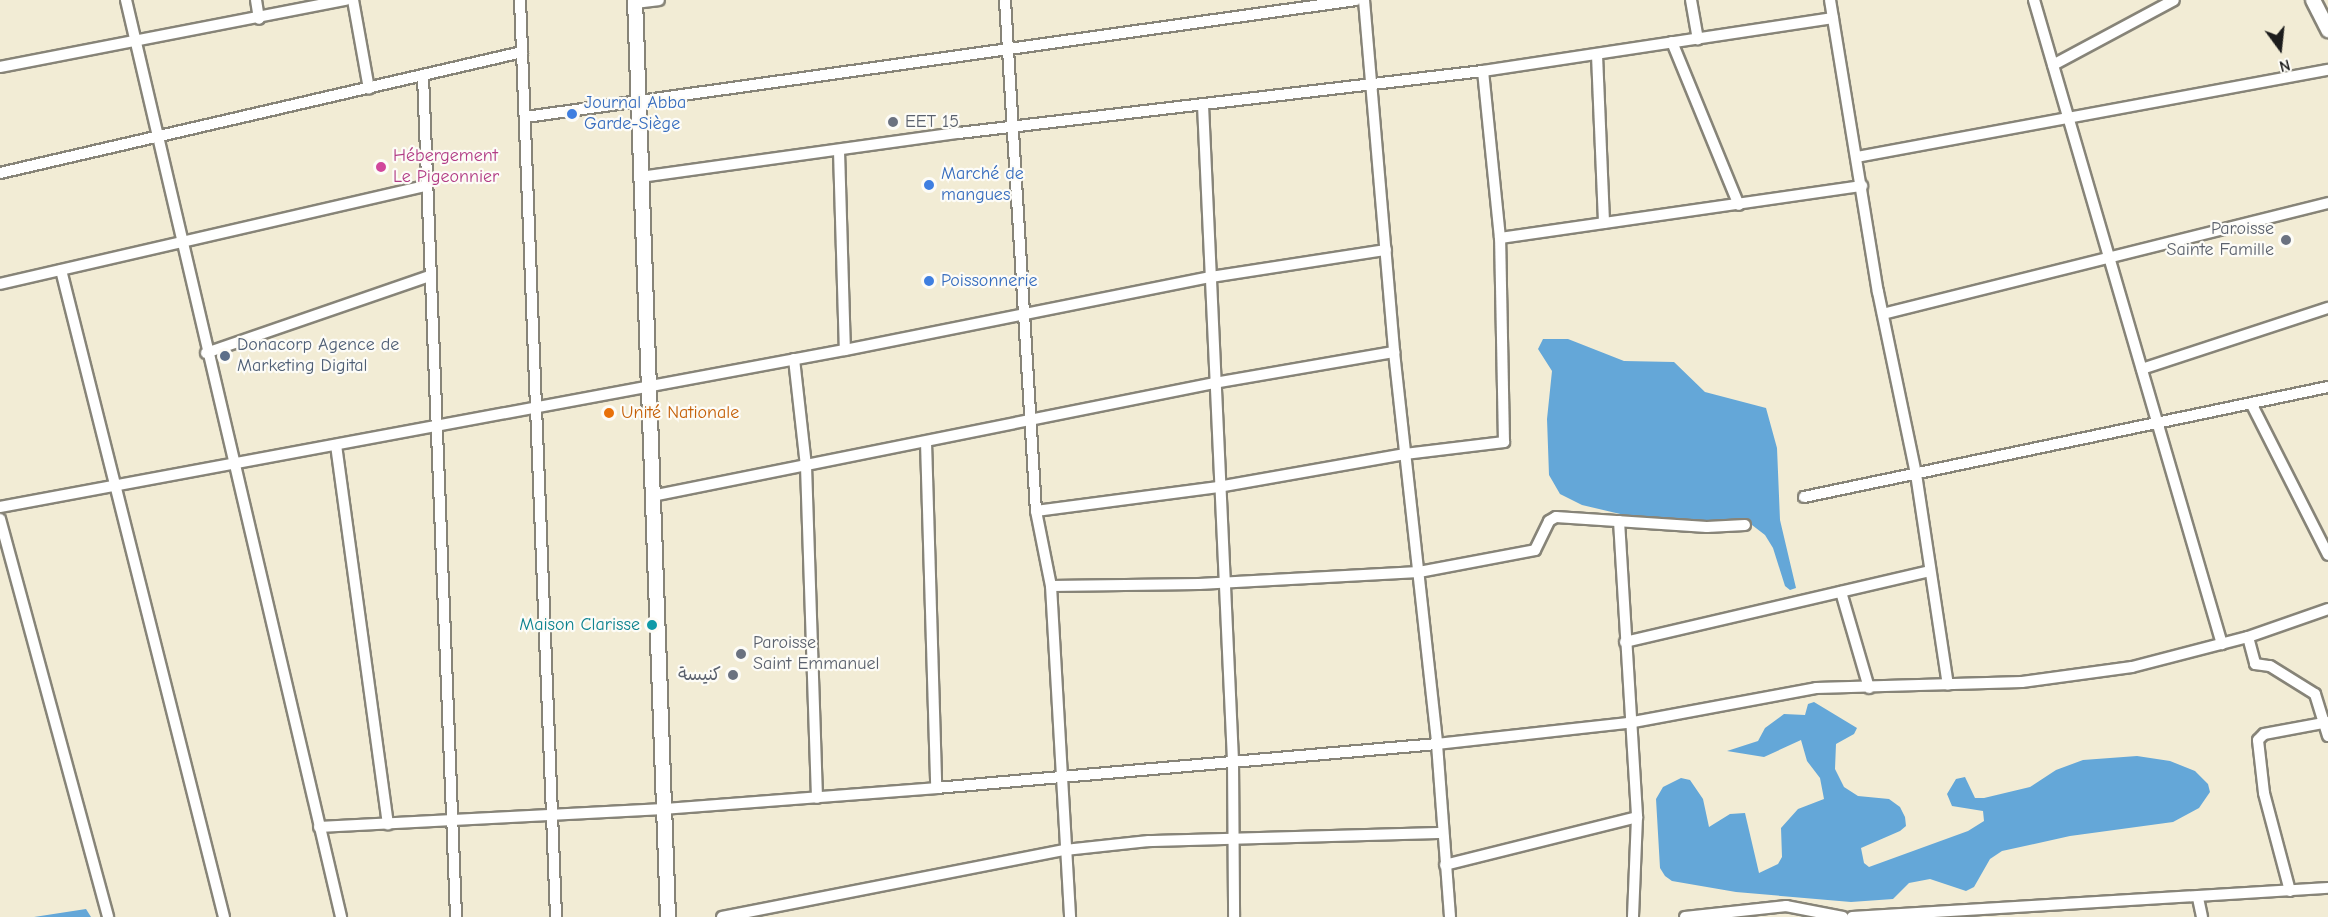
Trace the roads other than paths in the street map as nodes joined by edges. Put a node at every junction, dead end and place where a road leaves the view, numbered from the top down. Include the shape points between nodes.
1 (126, 0) edge
2 (256, 0) edge
3 (346, 0) edge
4 (353, 0) edge
5 (520, 0) edge
6 (659, 0) edge
7 (1005, 0) edge
8 (1356, 0) edge
9 (1364, 0) edge
10 (1691, 0) edge
11 (1830, 0) edge
12 (2034, 0) edge
13 (2174, 0) edge
14 (2313, 0) edge
15 (635, 2) edge
16 (1833, 18) junction
17 (259, 19) junction
18 (2328, 30) edge
19 (1698, 39) junction
20 (1672, 42) junction
21 (136, 43) junction
22 (1009, 50) junction
23 (522, 52) junction
24 (1597, 55) junction
25 (2053, 65) junction
26 (0, 67) edge
27 (2328, 70) edge
28 (1483, 71) junction
29 (423, 76) junction
30 (1371, 85) junction
31 (369, 90) junction
32 (638, 102) junction
33 (1203, 105) junction
34 (526, 117) junction
35 (2069, 117) junction
36 (1015, 127) junction
37 (155, 137) junction
38 (839, 151) junction
39 (1857, 157) junction
40 (0, 173) edge
41 (640, 177) junction
42 (424, 186) junction
43 (1862, 186) junction
44 (2328, 203) edge
45 (1739, 205) junction
46 (1604, 223) junction
47 (1500, 238) junction
48 (180, 243) junction
49 (1386, 250) junction
50 (2107, 258) junction
51 (62, 270) junction
52 (429, 276) junction
53 (1210, 277) junction
54 (0, 284) edge
55 (2328, 308) edge
56 (1882, 314) junction
57 (1027, 315) junction
58 (845, 350) junction
59 (1394, 352) junction
60 (206, 353) junction
61 (794, 359) junction
62 (2142, 369) junction
63 (1214, 383) junction
64 (648, 385) junction
65 (2328, 387) edge
66 (2252, 405) junction
67 (535, 408) junction
68 (1032, 421) junction
69 (2157, 425) junction
70 (434, 428) junction
71 (926, 442) junction
72 (336, 445) junction
73 (1405, 454) junction
74 (231, 462) junction
75 (806, 466) junction
76 (1916, 474) junction
77 (118, 484) junction
78 (1218, 487) junction
79 (652, 496) junction
80 (1804, 497) dead end
81 (0, 507) edge
82 (1036, 511) junction
83 (0, 519) edge
84 (1619, 521) junction
85 (1745, 525) dead end
86 (2328, 555) edge
87 (1929, 571) junction
88 (1419, 572) junction
89 (1224, 583) junction
90 (1051, 586) junction
91 (1841, 592) junction
92 (2328, 609) edge
93 (2248, 637) junction
94 (1625, 642) junction
95 (2222, 644) junction
96 (1948, 685) junction
97 (1869, 687) junction
98 (1628, 723) junction
99 (2325, 723) edge
100 (2328, 736) edge
101 (1437, 744) junction
102 (1233, 760) junction
103 (1059, 777) junction
104 (936, 788) junction
105 (817, 798) junction
106 (664, 809) junction
107 (552, 815) junction
108 (1637, 817) junction
109 (450, 820) junction
110 (387, 824) junction
111 (319, 827) junction
112 (1442, 832) junction
113 (1235, 838) junction
114 (1065, 850) junction
115 (1445, 865) junction
116 (2328, 888) edge
117 (2290, 891) junction
118 (2198, 898) junction
119 (1978, 913) edge
120 (108, 917) edge
121 (224, 917) edge
122 (341, 917) edge
123 (456, 917) edge
124 (556, 917) edge
125 (668, 917) edge
126 (722, 917) edge
127 (1070, 917) edge
128 (1234, 917) edge
129 (1450, 917) edge
130 (1633, 917) edge
131 (1685, 917) edge
132 (1844, 917) edge
133 (1852, 917) edge
134 (2202, 917) edge

1 - 21 street
2 - 17 street
3 - 17 street
4 - 31 street
5 - 23 street
6 - 15 street
7 - 22 street
8 - 22 street
9 - 30 street
10 - 19 street
11 - 16 street
12 - 25 street
13 - 25 street
14 - 18 street
15 - 32 street
16 - 19 street
16 - 39 street
17 - 21 street
19 - 20 street
20 - 24 street
20 - 45 street
21 - 26 street
21 - 37 street
22 - 32 street
22 - 36 street
23 - 29 street
23 - 34 street
24 - 28 street
24 - 46 street
25 - 35 street
27 - 35 street
28 - 30 street
28 - 47 street
29 - 31 street
29 - 42 street
30 - 33 street
30 - 49 street
31 - 37 street
32 - 34 street
32 - 41 street
33 - 36 street
33 - 53 street
34 - 67 street
35 - 39 street
35 - 50 street
36 - 38 street
36 - 57 street
37 - 40 street
37 - 48 street
38 - 41 street
38 - 58 street
39 - 43 street
41 - 64 street
42 - 48 street
42 - 52 street
43 - 45 street
43 - 56 street
44 - 50 street
45 - 46 street
46 - 47 street
47 - 73 street via 1504,442
48 - 51 street
48 - 60 street
49 - 53 street
49 - 59 street
50 - 56 street
50 - 62 street
51 - 54 street
51 - 77 street
52 - 60 street
52 - 70 street
53 - 57 street
53 - 63 street
55 - 62 street
56 - 76 street
57 - 58 street
57 - 68 street
58 - 61 street
59 - 63 street
59 - 73 street
60 - 74 street
61 - 64 street
61 - 75 street
62 - 69 street
63 - 68 street
63 - 78 street
64 - 67 street
64 - 79 street
65 - 66 street
66 - 69 street
66 - 86 street
67 - 70 street
67 - 107 street
68 - 71 street
68 - 82 street
69 - 76 street
69 - 95 street
70 - 72 street
70 - 109 street
71 - 75 street
71 - 104 street
72 - 74 street
72 - 110 street
73 - 78 street
73 - 88 street
74 - 77 street
74 - 111 street
75 - 79 street
75 - 105 street
76 - 80 street
76 - 87 street
77 - 81 street
77 - 121 street
78 - 82 street
78 - 89 street
79 - 106 street
82 - 90 street
83 - 120 street
84 - 85 street
84 - 88 street via 1556,517 1549,521 1535,550
84 - 94 street
87 - 91 street
87 - 96 street
88 - 89 street
88 - 101 street
89 - 90 street
89 - 102 street
90 - 103 street
91 - 94 street
91 - 97 street
92 - 93 street
93 - 95 street
93 - 99 street via 2255,664 2270,666 2315,694
94 - 98 street
95 - 96 street via 2132,668 2022,682
96 - 97 street
97 - 98 street via 1816,688
98 - 101 street
98 - 108 street
99 - 100 street
99 - 117 street via 2264,734 2258,740 2265,793
101 - 102 street
101 - 112 street
102 - 103 street
102 - 113 street
103 - 104 street
103 - 114 street
104 - 105 street
105 - 106 street
106 - 107 street
106 - 125 street
107 - 109 street
107 - 124 street
108 - 115 street
108 - 130 street
109 - 110 street
109 - 123 street
110 - 111 street
111 - 122 street
112 - 113 street
112 - 115 street
113 - 114 street
113 - 128 street
114 - 126 street
114 - 127 street
115 - 129 street
116 - 117 street
117 - 118 street
118 - 119 street
118 - 134 street
119 - 133 street
131 - 132 street via 1786,906

